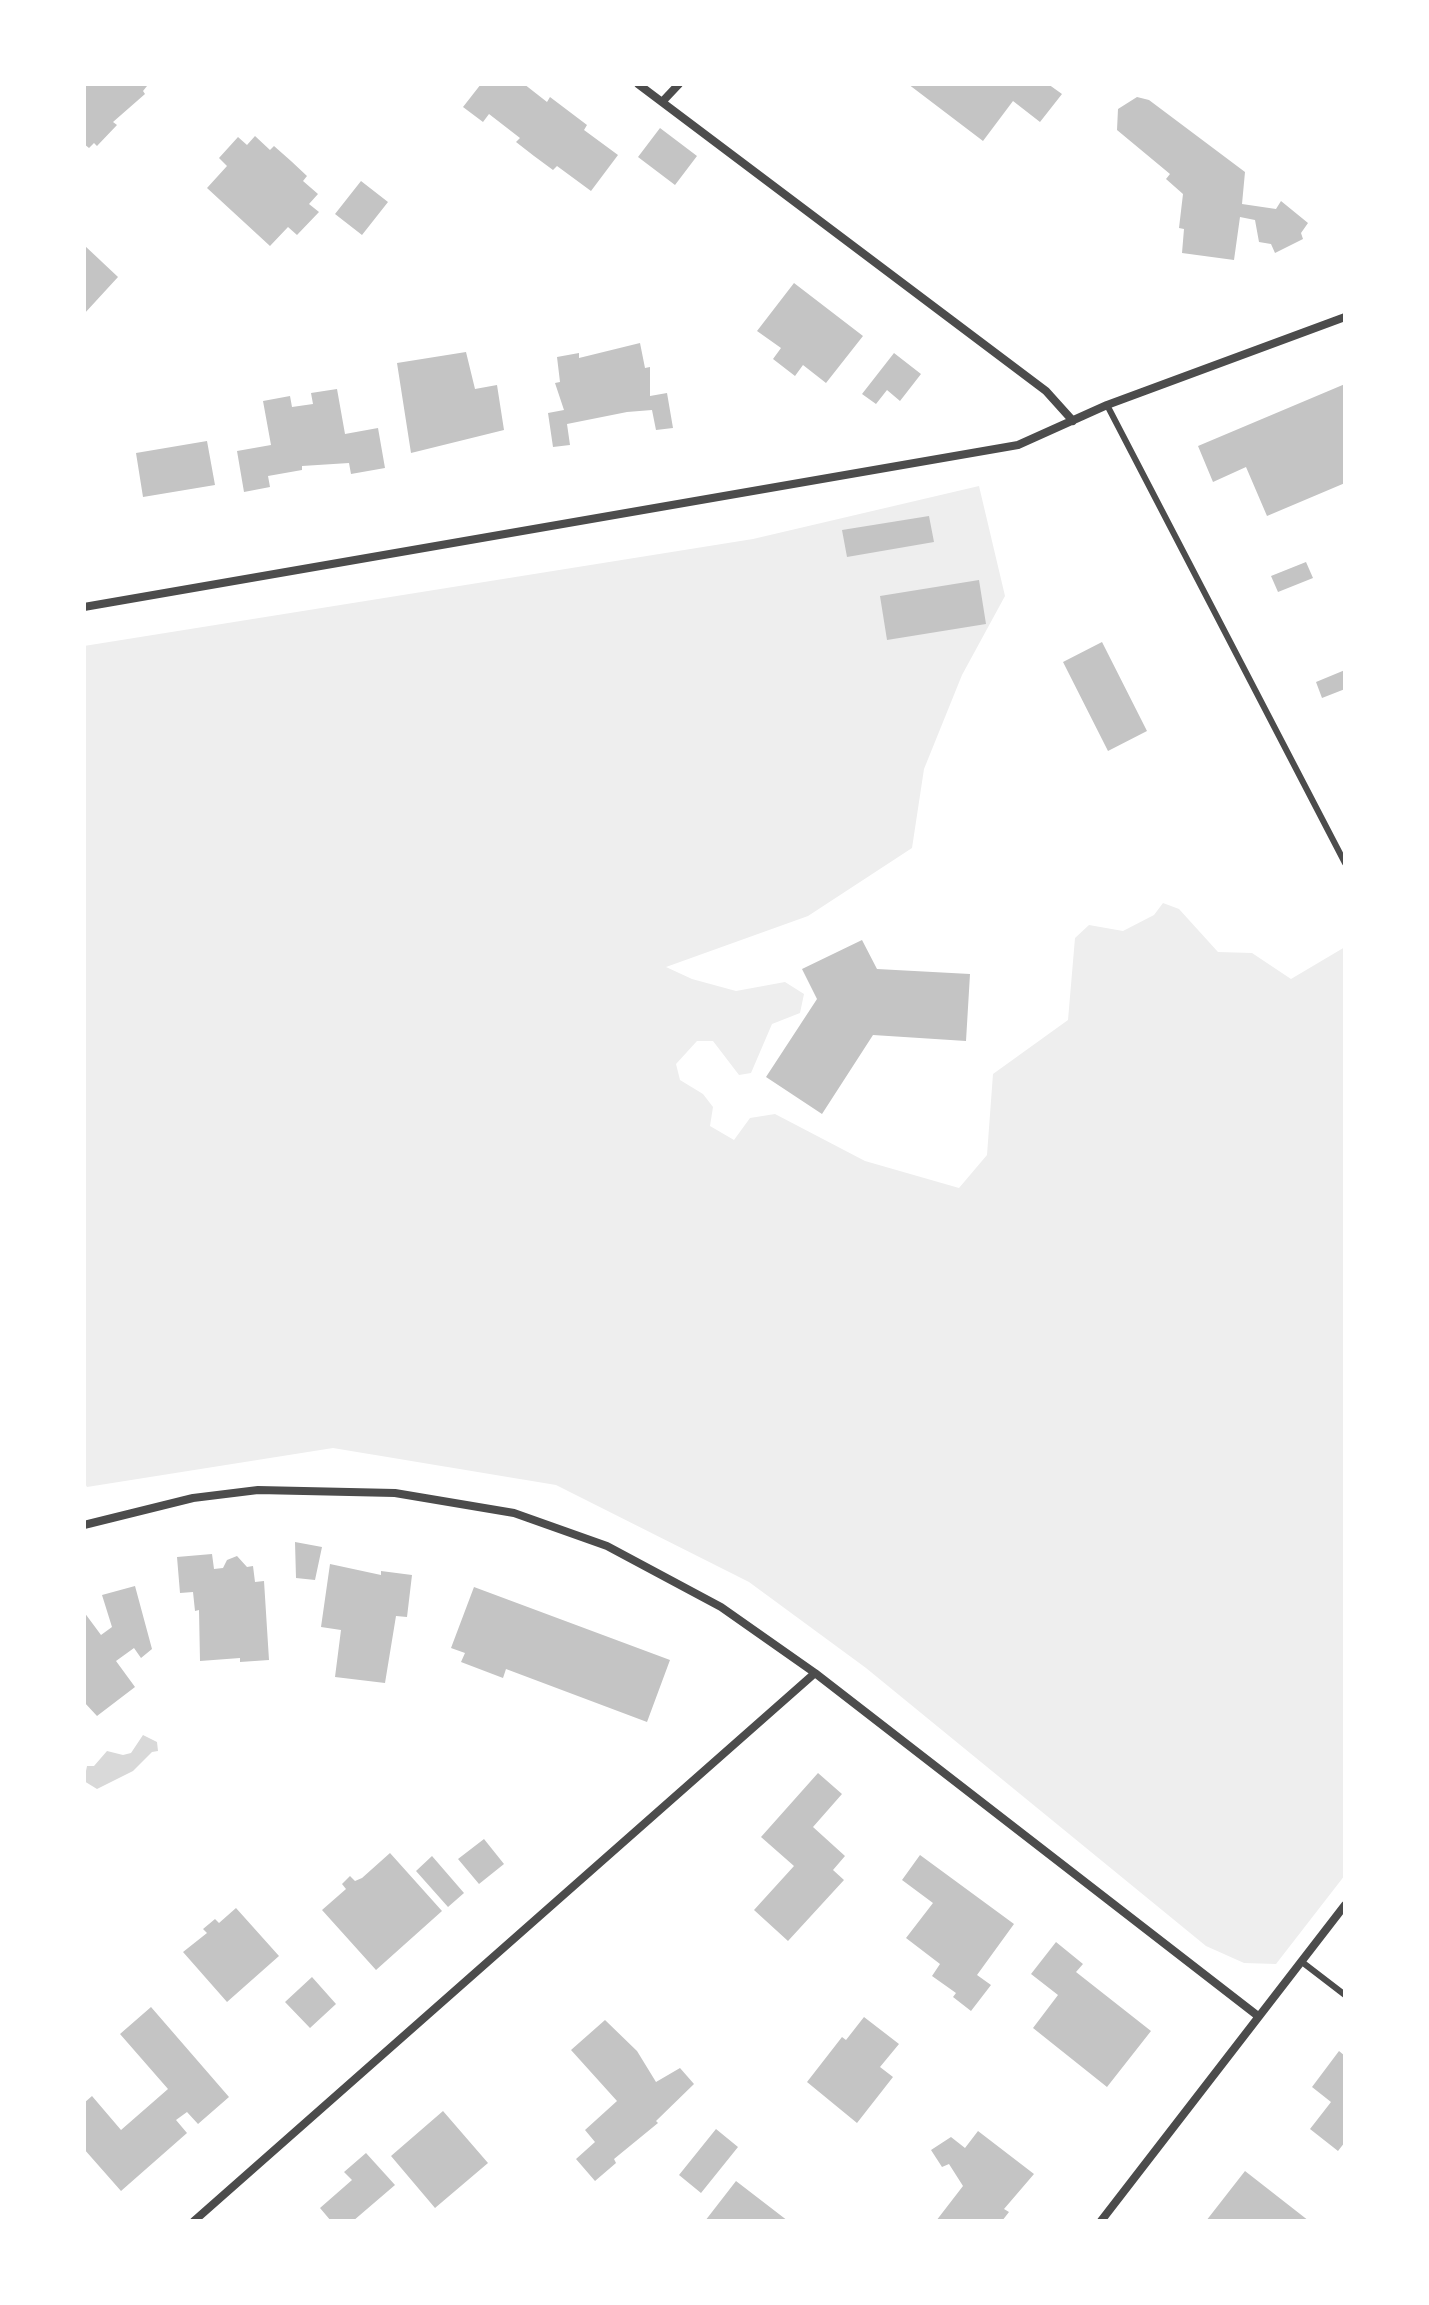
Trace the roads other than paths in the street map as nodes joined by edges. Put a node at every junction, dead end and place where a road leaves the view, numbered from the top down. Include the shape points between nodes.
1 (638, 84) edge
2 (679, 84) edge
3 (662, 102) junction
4 (1345, 317) edge
5 (1107, 405) junction
6 (1073, 421) junction
7 (84, 607) edge
8 (1345, 863) edge
9 (84, 1525) edge
10 (815, 1673) junction
11 (1345, 1905) edge
12 (1302, 1962) junction
13 (1345, 1995) edge
14 (1258, 2016) junction
15 (194, 2221) edge
16 (1101, 2221) edge

1 - 3 street
2 - 3 street
3 - 6 street via 1046,391
4 - 5 street
5 - 6 street
5 - 8 lane
6 - 7 street via 1018,445
9 - 10 street via 193,1498 258,1490 395,1493 514,1513 620,1553 721,1607
10 - 14 street
10 - 15 street
11 - 12 street
12 - 13 lane
12 - 14 street
14 - 16 street

